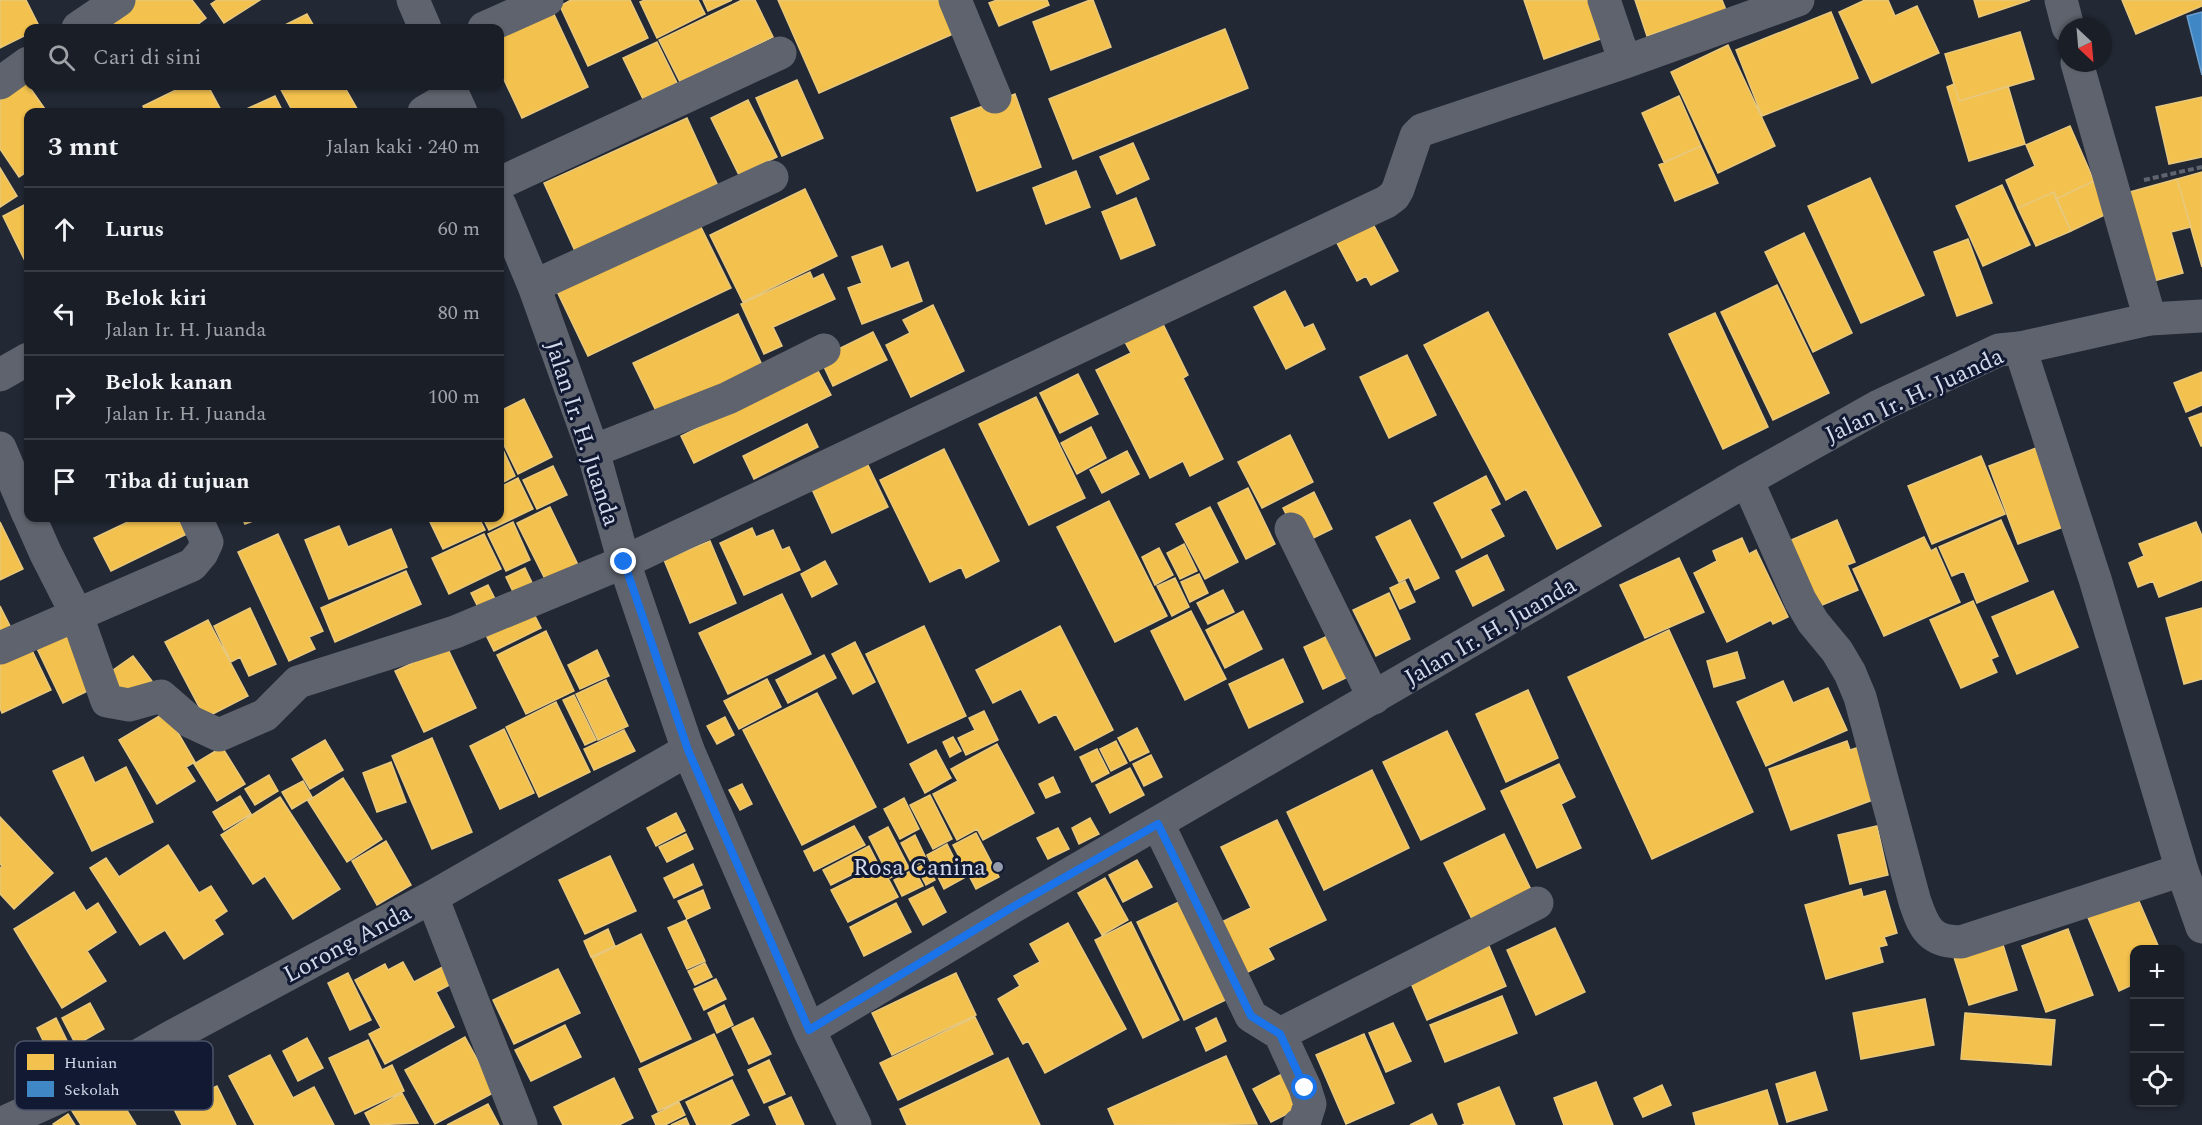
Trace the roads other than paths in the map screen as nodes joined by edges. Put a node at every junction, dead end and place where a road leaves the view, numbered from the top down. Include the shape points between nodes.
1 (119, 0) edge
2 (413, 0) edge
3 (547, 0) edge
4 (955, 0) edge
5 (1604, 0) edge
6 (1798, 0) edge
7 (2061, 0) edge
8 (2066, 18) edge
9 (84, 24) edge
10 (423, 24) edge
11 (493, 24) edge
12 (780, 53) dead end
13 (1625, 62) junction
14 (24, 66) edge
15 (2080, 72) edge
16 (0, 83) edge
17 (995, 97) dead end
18 (454, 98) edge
19 (433, 108) edge
20 (772, 177) dead end
21 (504, 181) edge
22 (504, 220) edge
23 (534, 286) junction
24 (2202, 316) edge
25 (2150, 319) junction
26 (2020, 348) junction
27 (824, 350) dead end
28 (24, 361) edge
29 (0, 375) edge
30 (0, 448) edge
31 (593, 451) junction
32 (1747, 480) junction
33 (24, 504) edge
34 (32, 522) edge
35 (198, 522) edge
36 (1291, 529) dead end
37 (624, 562) junction
38 (76, 613) junction
39 (0, 648) edge
40 (1374, 698) junction
41 (688, 750) junction
42 (1158, 824) junction
43 (2182, 870) junction
44 (432, 897) junction
45 (1537, 903) dead end
46 (2202, 927) edge
47 (809, 1030) junction
48 (1280, 1034) junction
49 (164, 1041) edge
50 (31, 1110) edge
51 (0, 1124) edge
52 (521, 1125) edge
53 (855, 1125) edge
54 (1299, 1125) edge

1 - 9 street
2 - 10 street
3 - 11 street
4 - 17 street
5 - 13 street
6 - 13 street
7 - 8 street
12 - 21 street
13 - 37 street via 1422,130 1416,136 1398,189 1386,202
14 - 16 street
15 - 25 street
18 - 19 street
20 - 23 street
22 - 23 street, Jalan Ir. H. Juanda
23 - 31 street, Jalan Ir. H. Juanda
24 - 25 street, Jalan Ir. H. Juanda
25 - 26 street, Jalan Ir. H. Juanda
26 - 32 street, Jalan Ir. H. Juanda via 1999,350 1879,406
26 - 43 street via 2095,579
27 - 31 street via 728,398
28 - 29 street
30 - 33 street
31 - 37 street, Jalan Ir. H. Juanda
32 - 40 street, Jalan Ir. H. Juanda
32 - 43 street via 1800,600 1850,672 1915,902 1923,925 1934,936 1946,942 1961,942
34 - 38 street
35 - 38 street via 207,542 192,565
36 - 40 street
37 - 38 street via 455,632 298,682 265,715 219,735 191,722 161,696 129,705 107,701
37 - 41 street, Jalan Ir. H. Juanda
38 - 39 street
40 - 42 street, Jalan Ir. H. Juanda
41 - 44 street, Lorong Anda
41 - 47 street, Jalan Ir. H. Juanda
42 - 47 street, Jalan Ir. H. Juanda
42 - 48 street via 1251,1016
43 - 46 street
44 - 49 street, Lorong Anda
44 - 52 street
45 - 48 street
47 - 53 street, Jalan Ir. H. Juanda
48 - 54 street via 1310,1104
50 - 51 street, Lorong Anda

